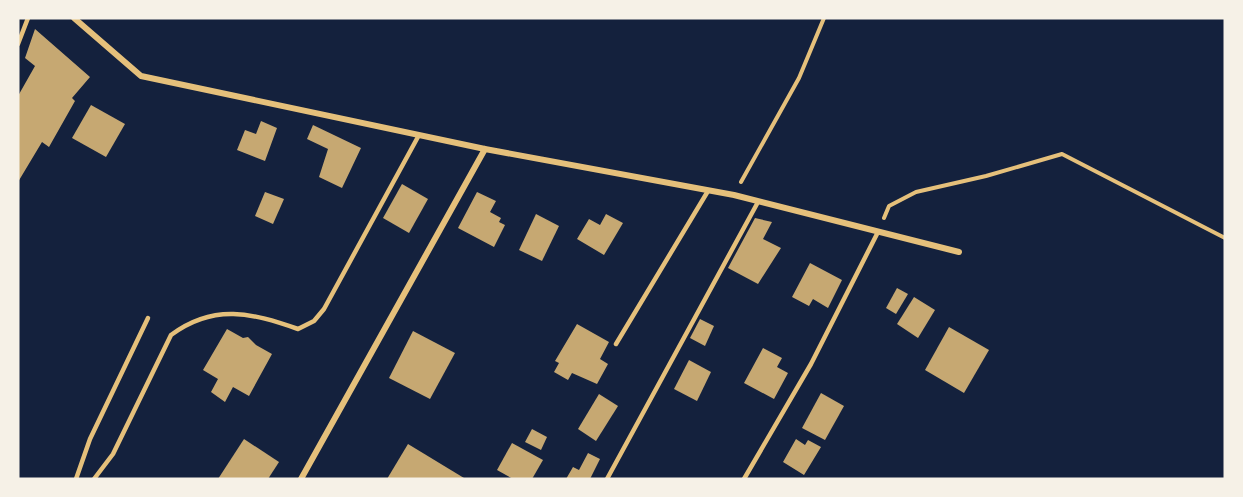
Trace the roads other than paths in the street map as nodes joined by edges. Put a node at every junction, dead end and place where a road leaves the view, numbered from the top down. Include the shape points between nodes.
1 (28, 18) edge
2 (74, 18) edge
3 (18, 44) edge
4 (419, 135) junction
5 (485, 149) junction
6 (708, 191) junction
7 (758, 202) junction
8 (878, 232) junction
9 (959, 252) dead end
10 (148, 318) dead end
11 (616, 344) dead end
12 (76, 479) edge
13 (94, 479) edge
14 (302, 479) edge
15 (608, 479) edge
16 (744, 479) edge

1 - 3 lane
2 - 4 street via 141,75
4 - 5 street
4 - 13 lane via 314,321 298,329 245,313 208,315 171,334 113,454
5 - 6 street
5 - 14 street
6 - 7 street
6 - 11 lane
7 - 8 street
7 - 15 lane
8 - 9 street
8 - 16 lane via 811,364
10 - 12 lane via 90,439

